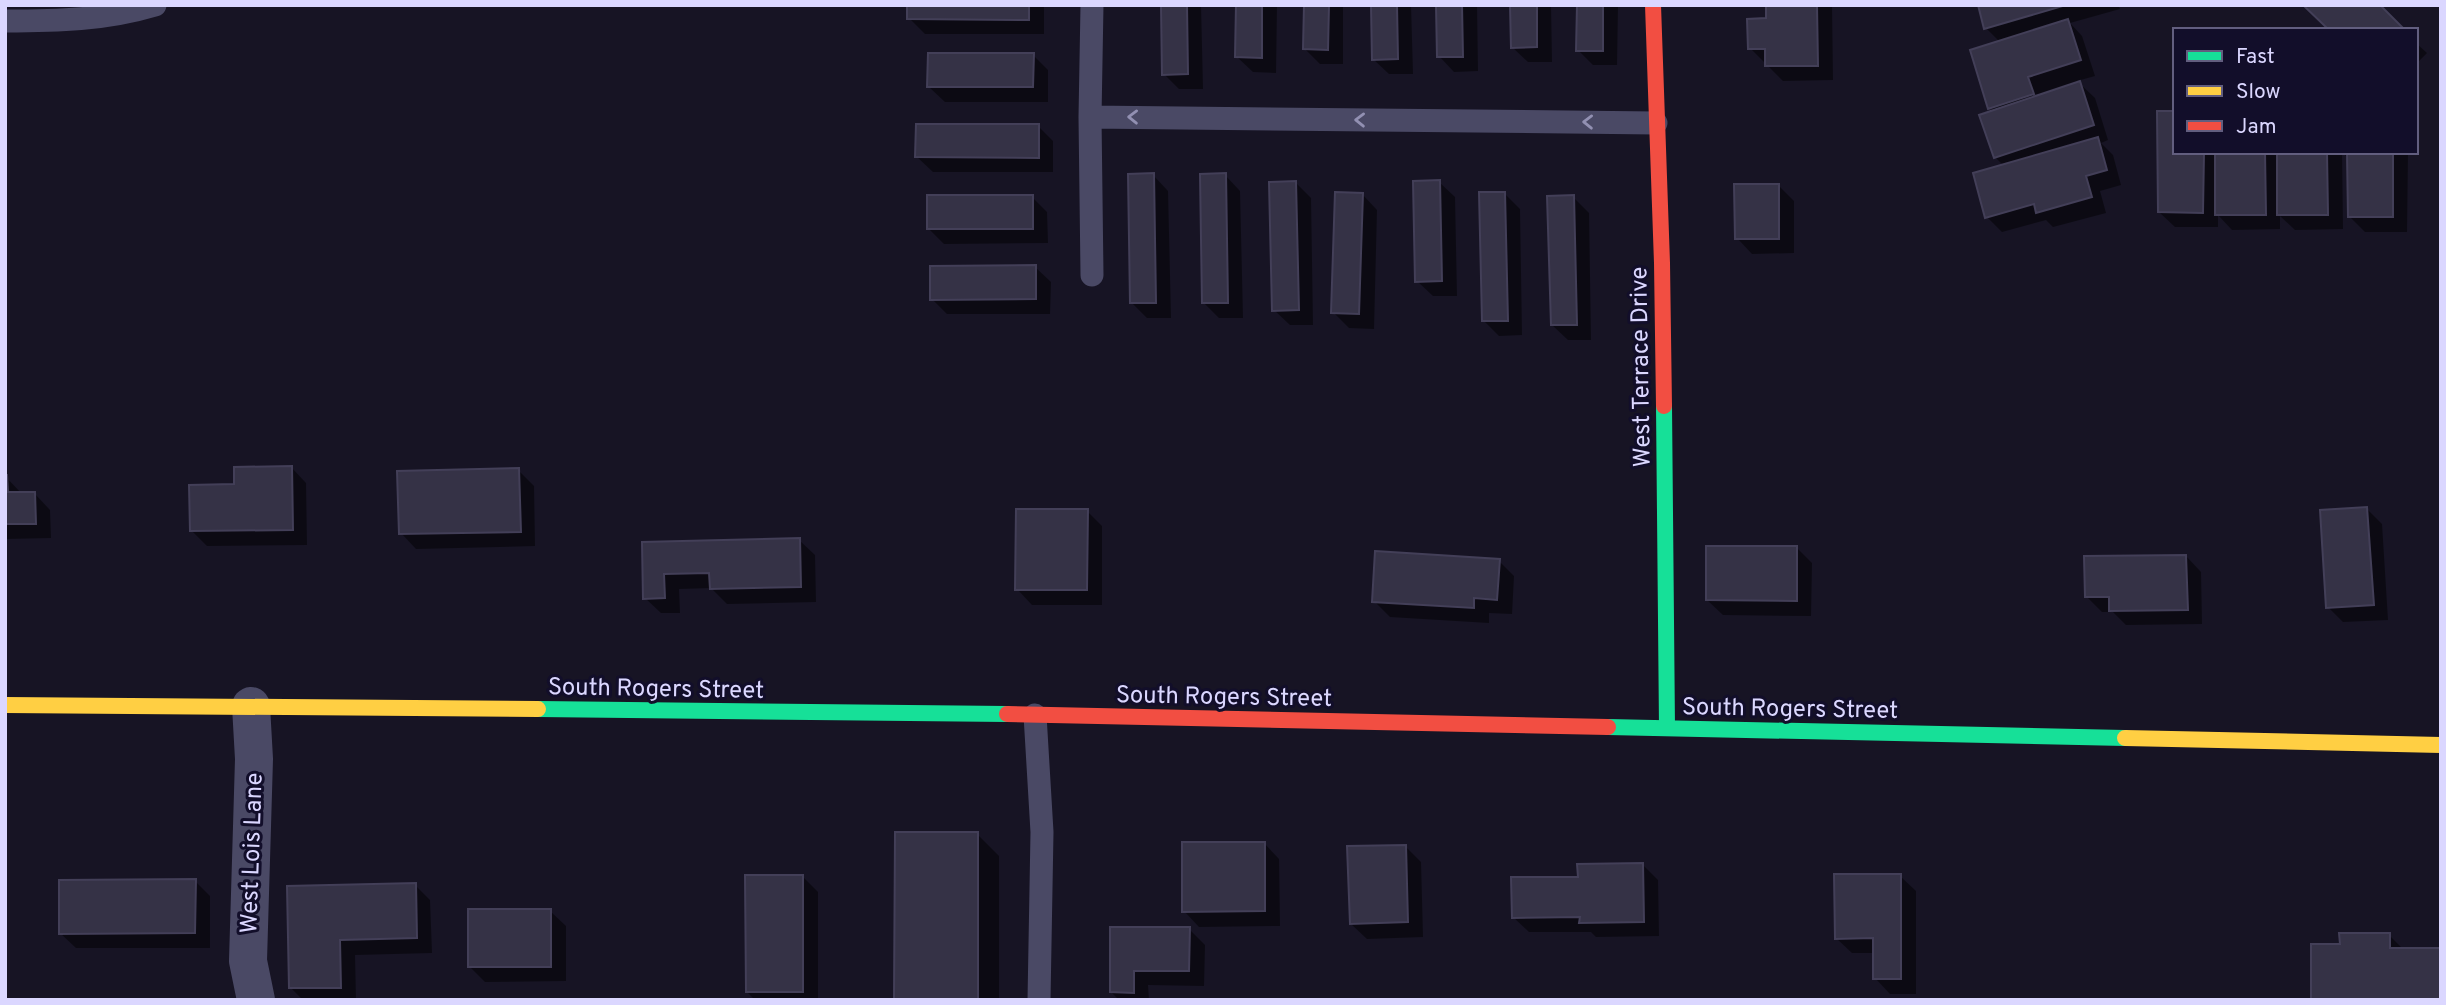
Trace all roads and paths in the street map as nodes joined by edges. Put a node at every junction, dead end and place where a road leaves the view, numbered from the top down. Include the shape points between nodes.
1 (155, 5) edge
2 (1092, 5) edge
3 (1653, 5) edge
4 (5, 21) edge
5 (1090, 117) junction
6 (1656, 123) junction
7 (1092, 275) dead end
8 (5, 705) edge
9 (251, 706) junction
10 (1035, 715) junction
11 (1667, 728) junction
12 (2441, 745) edge
13 (256, 1000) edge
14 (1039, 1000) edge

1 - 4 lane via 78,20
2 - 5 lane
3 - 6 street, West Terrace Drive
6 -> 5 lane
5 - 7 lane
6 - 11 street, West Terrace Drive
8 - 9 street, South Rogers Street
9 - 10 street, South Rogers Street
9 - 13 street, West Lois Lane via 254,759 248,961
10 - 11 street, South Rogers Street
10 - 14 lane via 1042,832
11 - 12 street, South Rogers Street

